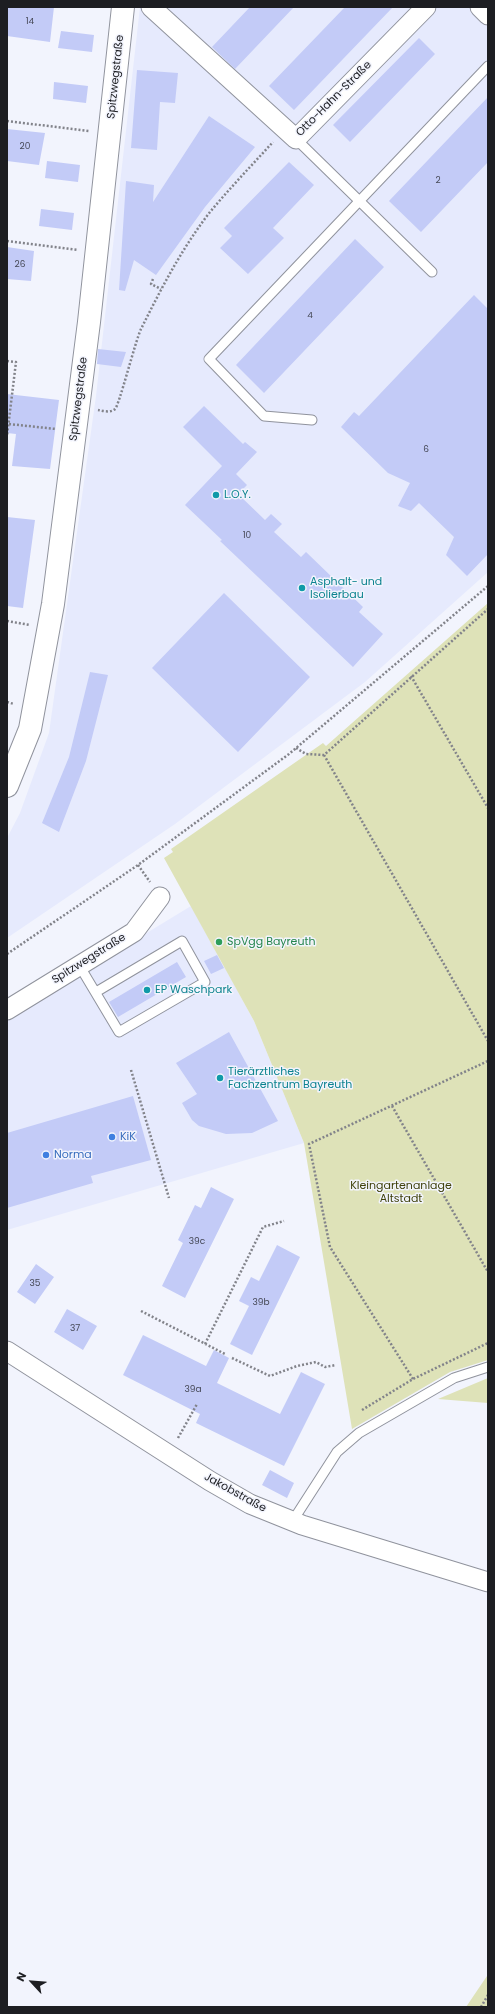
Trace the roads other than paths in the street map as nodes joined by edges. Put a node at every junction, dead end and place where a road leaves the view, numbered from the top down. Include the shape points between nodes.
1 (123, 7) edge
2 (151, 7) edge
3 (426, 7) edge
4 (480, 7) edge
5 (488, 15) edge
6 (488, 66) edge
7 (291, 134) junction
8 (359, 199) junction
9 (432, 272) dead end
10 (312, 420) dead end
11 (7, 786) edge
12 (160, 897) dead end
13 (79, 965) junction
14 (96, 992) junction
15 (7, 1010) edge
16 (7, 1351) edge
17 (488, 1367) edge
18 (292, 1522) junction
19 (488, 1582) edge

1 - 11 street, Spitzwegstraße via 78,408 53,604 30,729
2 - 7 street, Otto-Hahn-Straße
3 - 7 street, Otto-Hahn-Straße
4 - 5 street
6 - 8 lane
7 - 8 lane
8 - 9 lane
8 - 10 lane via 209,359 264,416
12 - 13 street, Spitzwegstraße via 134,932
13 - 14 lane
13 - 15 street, Spitzwegstraße
14 - 14 lane via 182,941 205,982 119,1032
16 - 18 street, Jakobstraße via 250,1504
17 - 18 lane via 454,1378 359,1433 337,1452
18 - 19 street, Jakobstraße

